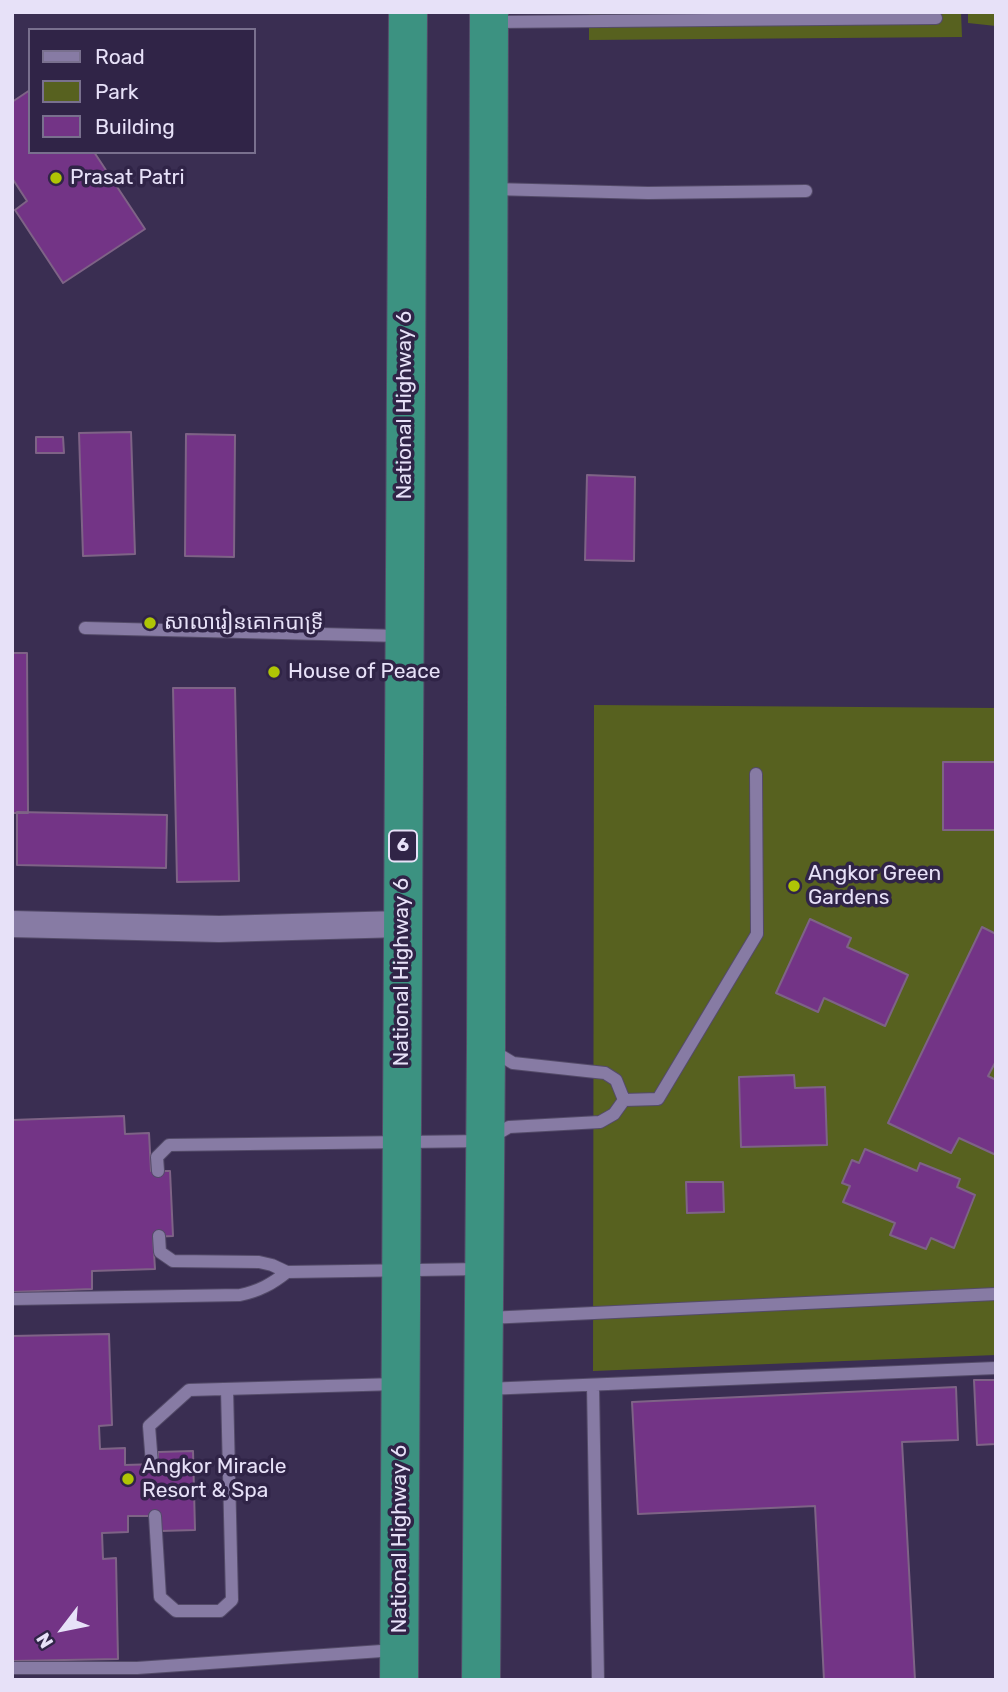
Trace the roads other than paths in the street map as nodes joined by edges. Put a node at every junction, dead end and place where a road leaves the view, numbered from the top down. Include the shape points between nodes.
1 (408, 12) edge
2 (489, 17) edge
3 (936, 18) dead end
4 (489, 189) junction
5 (806, 191) dead end
6 (85, 628) dead end
7 (403, 636) junction
8 (756, 774) dead end
9 (12, 924) edge
10 (402, 924) junction
11 (486, 1047) junction
12 (624, 1100) junction
13 (485, 1141) junction
14 (401, 1142) junction
15 (158, 1171) dead end
16 (159, 1236) dead end
17 (485, 1268) junction
18 (400, 1269) junction
19 (287, 1272) junction
20 (996, 1293) edge
21 (12, 1299) edge
22 (484, 1318) junction
23 (996, 1368) edge
24 (400, 1384) junction
25 (593, 1386) junction
26 (228, 1389) junction
27 (484, 1389) junction
28 (152, 1464) dead end
29 (155, 1516) dead end
30 (399, 1665) edge
31 (12, 1668) edge
32 (481, 1680) edge
33 (598, 1680) edge

1 - 7 highway, National Highway 6 / 6
2 - 3 lane
2 - 4 highway
4 - 5 lane
4 - 11 highway
6 - 7 lane
7 - 10 highway, National Highway 6 / 6
8 - 12 lane via 757,934 658,1099
9 - 10 street via 219,929
10 - 14 highway, National Highway 6 / 6
11 - 12 lane via 513,1063 605,1073 616,1080
11 - 13 highway
12 - 13 lane via 614,1114 600,1122 509,1127
13 - 14 lane
13 - 17 highway
14 - 15 lane via 169,1145 157,1157
14 - 18 highway, National Highway 6 / 6
16 - 19 lane via 160,1252 173,1261 259,1262
17 - 18 lane
17 - 22 highway
18 - 19 lane
18 - 24 highway, National Highway 6 / 6
19 - 21 lane via 269,1286 240,1295
20 - 22 lane
22 - 27 highway
23 - 25 lane
24 - 26 lane
24 - 30 highway, National Highway 6 / 6
25 - 27 lane
25 - 33 lane
26 - 28 lane via 189,1390 149,1426
26 - 29 lane via 232,1600 220,1611 176,1611 160,1597
27 - 32 highway
30 - 31 lane

